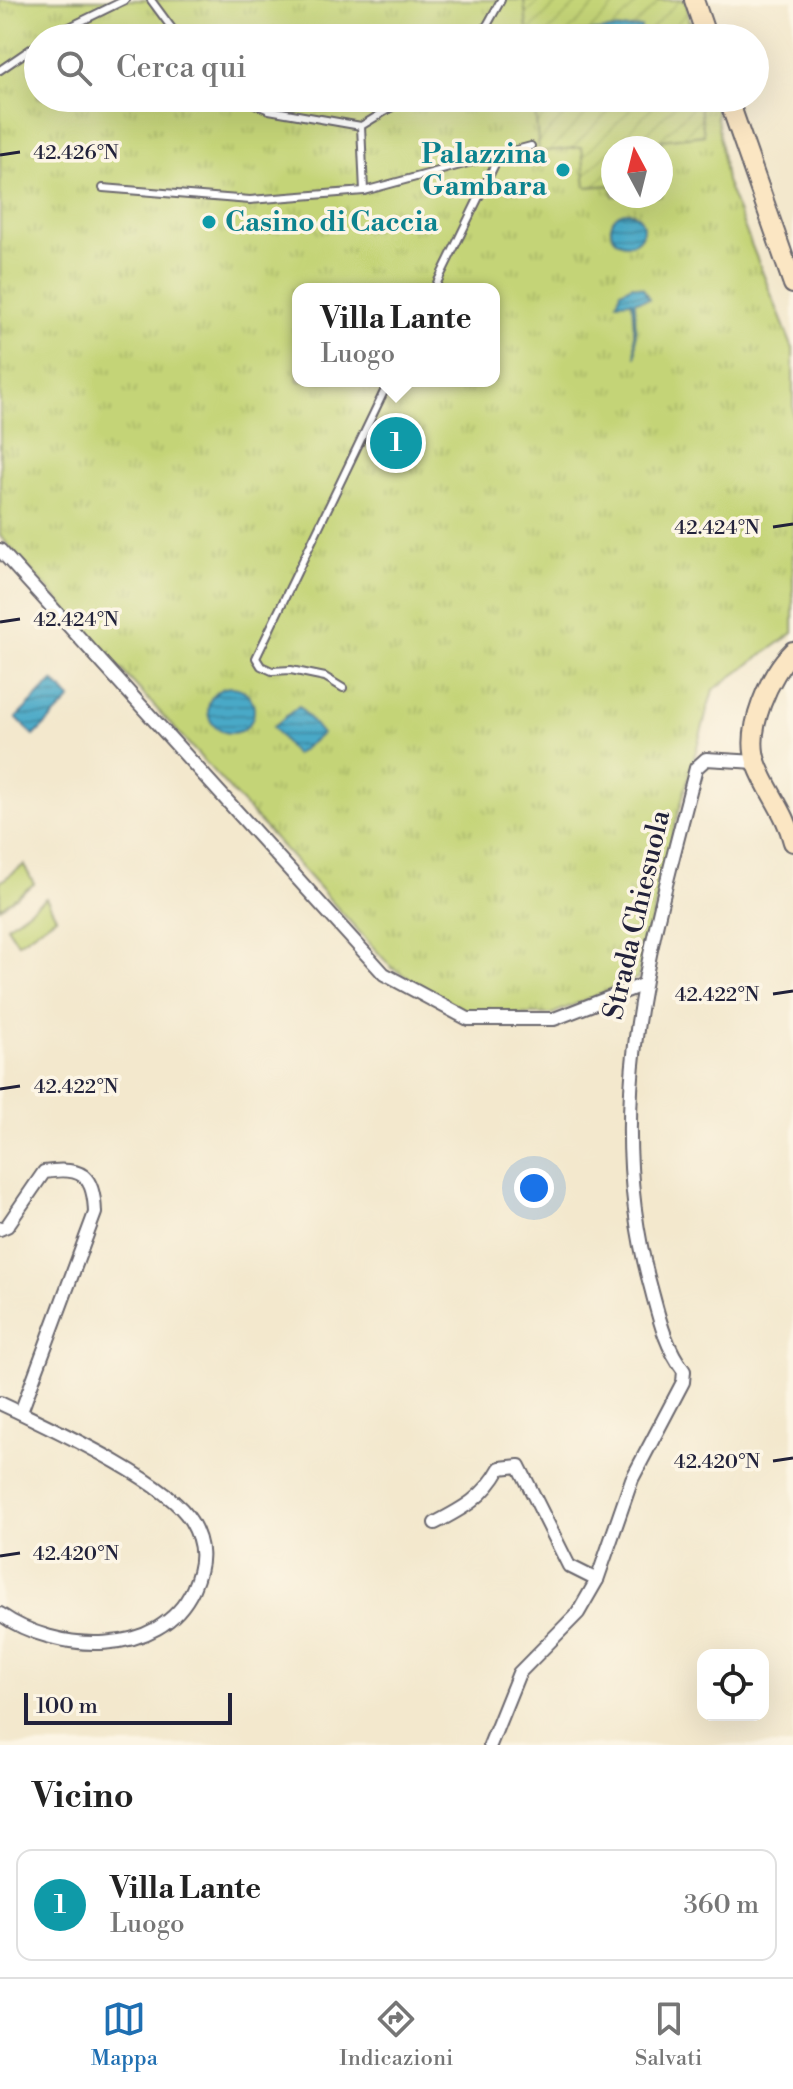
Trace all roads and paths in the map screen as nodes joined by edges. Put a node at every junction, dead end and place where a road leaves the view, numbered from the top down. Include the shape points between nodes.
1 (125, 0) edge
2 (151, 0) edge
3 (501, 0) edge
4 (694, 0) edge
5 (76, 24) edge
6 (169, 24) edge
7 (488, 24) edge
8 (702, 24) edge
9 (24, 54) edge
10 (0, 70) edge
11 (280, 112) edge
12 (384, 112) edge
13 (733, 112) edge
14 (361, 126) junction
15 (531, 146) dead end
16 (500, 154) junction
17 (103, 188) dead end
18 (364, 191) junction
19 (437, 283) edge
20 (793, 284) edge
21 (386, 387) edge
22 (0, 550) edge
23 (793, 651) edge
24 (343, 688) dead end
25 (756, 762) junction
26 (793, 842) edge
27 (642, 985) junction
28 (0, 1229) edge
29 (0, 1403) edge
30 (21, 1412) junction
31 (435, 1523) dead end
32 (597, 1580) junction
33 (0, 1614) edge
34 (490, 1745) edge

1 - 5 lane
2 - 6 lane
3 - 7 lane
4 - 8 street
9 - 10 lane
11 - 14 lane
12 - 14 lane
13 - 20 street
14 - 18 lane
15 - 16 lane
16 - 18 lane
16 - 19 lane
17 - 18 lane via 250,200
21 - 24 lane via 256,658 272,671 325,677
22 - 27 street via 384,974 468,1019 554,1019
23 - 25 street via 777,666 754,731
25 - 26 street via 788,820
25 - 27 street, Strada Chiesuola via 706,759 696,768
27 - 32 street, Strada Chiesuola via 629,1128 635,1232 668,1351 684,1371 632,1479
28 - 30 street via 44,1172 64,1169 84,1175 94,1189 95,1213
29 - 30 street
30 - 33 street via 147,1479 189,1518 204,1550 185,1605 162,1627 122,1642 77,1643
31 - 32 street via 472,1504 489,1489 500,1468 519,1466 569,1566
32 - 34 street, Strada Chiesuola via 578,1613 519,1673

